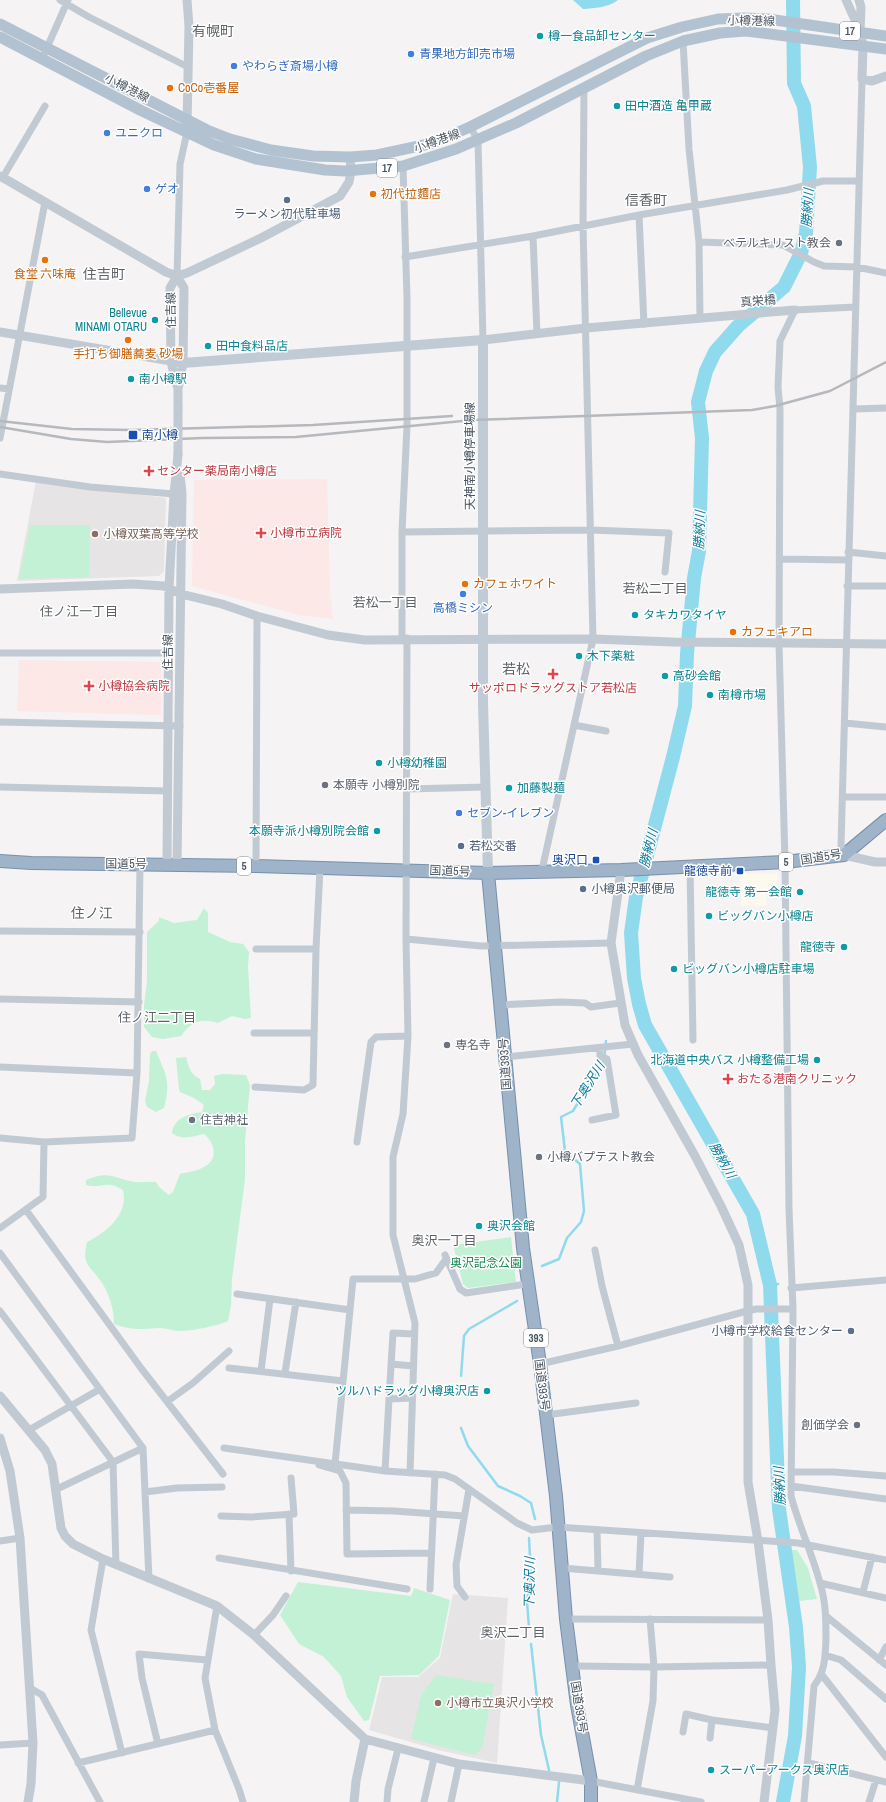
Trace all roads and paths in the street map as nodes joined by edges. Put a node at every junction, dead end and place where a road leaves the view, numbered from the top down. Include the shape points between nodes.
1 (60, 0) edge
2 (187, 0) edge
3 (846, 0) edge
4 (859, 0) edge
5 (68, 2) edge
6 (0, 24) edge
7 (860, 32) junction
8 (886, 36) edge
9 (0, 37) edge
10 (683, 41) junction
11 (863, 45) junction
12 (47, 48) junction
13 (886, 49) edge
14 (42, 59) junction
15 (188, 67) junction
16 (886, 76) edge
17 (862, 79) junction
18 (584, 87) junction
19 (45, 106) dead end
20 (187, 119) junction
21 (470, 127) junction
22 (187, 132) junction
23 (478, 140) junction
24 (350, 157) junction
25 (403, 166) junction
26 (351, 171) junction
27 (1, 177) edge
28 (858, 181) junction
29 (45, 202) junction
30 (695, 206) junction
31 (639, 215) junction
32 (583, 226) junction
33 (533, 236) junction
34 (699, 242) junction
35 (479, 245) junction
36 (405, 257) junction
37 (857, 267) junction
38 (886, 273) edge
39 (177, 276) junction
40 (855, 307) junction
41 (795, 310) junction
42 (700, 319) junction
43 (644, 324) junction
44 (586, 328) junction
45 (0, 332) edge
46 (537, 334) junction
47 (19, 336) junction
48 (482, 340) junction
49 (407, 346) junction
50 (172, 362) junction
51 (183, 363) junction
52 (0, 388) edge
53 (9, 389) junction
54 (178, 389) junction
55 (886, 408) edge
56 (853, 409) junction
57 (0, 438) edge
58 (178, 459) junction
59 (0, 474) edge
60 (174, 494) junction
61 (590, 530) junction
62 (402, 532) junction
63 (484, 532) junction
64 (848, 556) junction
65 (886, 556) edge
66 (780, 559) junction
67 (665, 572) dead end
68 (848, 586) junction
69 (886, 586) edge
70 (169, 588) junction
71 (0, 590) edge
72 (181, 594) junction
73 (257, 616) junction
74 (405, 639) junction
75 (593, 639) junction
76 (484, 640) junction
77 (779, 643) junction
78 (847, 643) junction
79 (886, 644) edge
80 (169, 653) junction
81 (0, 654) edge
82 (0, 722) edge
83 (845, 723) junction
84 (168, 725) junction
85 (574, 725) junction
86 (180, 726) junction
87 (886, 727) edge
88 (606, 731) dead end
89 (0, 787) edge
90 (486, 787) junction
91 (407, 789) junction
92 (168, 790) junction
93 (843, 797) junction
94 (886, 797) edge
95 (886, 820) edge
96 (844, 855) junction
97 (0, 861) edge
98 (785, 862) junction
99 (886, 862) edge
100 (172, 864) junction
101 (140, 865) junction
102 (256, 866) junction
103 (690, 867) junction
104 (320, 868) junction
105 (407, 870) junction
106 (542, 870) junction
107 (621, 870) junction
108 (488, 873) junction
109 (0, 931) edge
110 (140, 932) junction
111 (406, 939) junction
112 (611, 942) junction
113 (495, 946) junction
114 (256, 949) dead end
115 (316, 949) junction
116 (0, 999) edge
117 (139, 1002) junction
118 (620, 1003) junction
119 (500, 1005) junction
120 (254, 1033) dead end
121 (314, 1033) junction
122 (408, 1036) junction
123 (693, 1040) dead end
124 (633, 1044) junction
125 (600, 1048) junction
126 (506, 1057) junction
127 (0, 1067) edge
128 (137, 1073) junction
129 (256, 1087) dead end
130 (592, 1120) dead end
131 (0, 1138) edge
132 (44, 1142) junction
133 (357, 1142) dead end
134 (26, 1210) junction
135 (0, 1228) edge
136 (595, 1250) dead end
137 (0, 1253) edge
138 (403, 1279) junction
139 (886, 1280) edge
140 (528, 1284) junction
141 (791, 1288) junction
142 (237, 1294) dead end
143 (270, 1299) junction
144 (296, 1302) junction
145 (790, 1309) junction
146 (350, 1310) junction
147 (752, 1310) junction
148 (0, 1311) edge
149 (414, 1334) junction
150 (618, 1346) junction
151 (230, 1351) dead end
152 (391, 1364) junction
153 (540, 1364) junction
154 (413, 1366) junction
155 (229, 1368) dead end
156 (261, 1371) junction
157 (285, 1373) junction
158 (343, 1381) junction
159 (100, 1389) junction
160 (0, 1396) edge
161 (412, 1398) junction
162 (389, 1399) junction
163 (168, 1402) junction
164 (636, 1403) dead end
165 (71, 1405) junction
166 (546, 1416) junction
167 (29, 1430) junction
168 (0, 1438) edge
169 (143, 1448) junction
170 (224, 1448) dead end
171 (314, 1460) junction
172 (113, 1462) junction
173 (335, 1464) junction
174 (385, 1471) junction
175 (791, 1472) junction
176 (410, 1473) junction
177 (222, 1474) dead end
178 (435, 1474) junction
179 (886, 1476) edge
180 (291, 1478) dead end
181 (791, 1486) junction
182 (222, 1487) dead end
183 (57, 1489) junction
184 (469, 1489) junction
185 (146, 1492) junction
186 (886, 1499) edge
187 (346, 1510) junction
188 (433, 1513) junction
189 (289, 1514) junction
190 (221, 1516) dead end
191 (464, 1516) junction
192 (557, 1527) junction
193 (597, 1530) junction
194 (641, 1533) junction
195 (20, 1538) junction
196 (0, 1541) edge
197 (758, 1541) junction
198 (806, 1544) junction
199 (430, 1554) junction
200 (872, 1557) junction
201 (219, 1558) dead end
202 (103, 1560) junction
203 (886, 1560) edge
204 (116, 1564) junction
205 (562, 1568) junction
206 (291, 1571) junction
207 (598, 1571) junction
208 (639, 1574) junction
209 (670, 1577) dead end
210 (149, 1578) junction
211 (820, 1583) junction
212 (407, 1589) dead end
213 (430, 1589) dead end
214 (863, 1592) junction
215 (286, 1596) dead end
216 (465, 1597) dead end
217 (886, 1598) edge
218 (217, 1606) junction
219 (826, 1616) junction
220 (566, 1619) junction
221 (650, 1619) junction
222 (768, 1620) junction
223 (254, 1635) junction
224 (886, 1647) edge
225 (825, 1656) junction
226 (207, 1660) junction
227 (879, 1660) junction
228 (770, 1665) junction
229 (573, 1666) junction
230 (886, 1666) edge
231 (654, 1667) junction
232 (822, 1675) junction
233 (30, 1688) junction
234 (886, 1699) edge
235 (712, 1720) junction
236 (773, 1728) junction
237 (215, 1730) junction
238 (683, 1732) dead end
239 (710, 1738) dead end
240 (365, 1739) junction
241 (33, 1743) junction
242 (158, 1744) junction
243 (0, 1745) edge
244 (398, 1749) junction
245 (122, 1753) junction
246 (886, 1755) edge
247 (434, 1758) junction
248 (78, 1763) junction
249 (809, 1763) junction
250 (459, 1764) junction
251 (876, 1780) junction
252 (590, 1781) junction
253 (886, 1782) edge
254 (637, 1790) junction
255 (28, 1802) edge
256 (100, 1802) edge
257 (243, 1802) edge
258 (354, 1802) edge
259 (387, 1802) edge
260 (424, 1802) edge
261 (451, 1802) edge
262 (591, 1802) edge
263 (701, 1802) edge
264 (764, 1802) edge
265 (804, 1802) edge
266 (869, 1802) edge

1 - 5 street
2 - 15 street
3 - 7 street
4 - 7 street
5 - 12 street
5 - 15 street via 107,27
6 - 12 main road, 小樽港線 / 17
7 - 8 main road, 小樽港線 / 17
7 - 11 street
7 - 21 main road, 小樽港線 / 17 via 768,19 718,19 682,26 646,38
9 - 14 main road, 小樽港線 / 17
10 - 11 main road, 小樽港線 / 17 via 720,33 746,31
10 - 18 main road, 小樽港線 / 17
10 - 30 street via 688,149
11 - 13 main road, 小樽港線 / 17
11 - 17 street
12 - 14 street
12 - 20 main road, 小樽港線 / 17
14 - 22 main road, 小樽港線 / 17
15 - 20 street
16 - 17 street via 872,81
17 - 28 street
18 - 23 main road, 小樽港線 / 17
18 - 32 street
19 - 27 street
20 - 22 street
20 - 24 main road, 小樽港線 / 17 via 230,139 271,150 313,156
21 - 23 street
21 - 24 main road, 小樽港線 / 17 via 433,143 377,155
22 - 26 main road, 小樽港線 / 17 via 214,145 256,159 325,170
22 - 39 street via 180,164
23 - 25 main road, 小樽港線 / 17
23 - 35 street
24 - 26 street
25 - 26 main road, 小樽港線 / 17
25 - 36 street
26 - 39 street via 349,182 340,196 261,238
27 - 29 street
28 - 30 street via 823,181
28 - 37 street
29 - 39 street
29 - 47 street
30 - 31 street
30 - 34 street
31 - 32 street
31 - 43 street
32 - 33 street
32 - 44 street
33 - 35 street
33 - 46 street
34 - 37 street via 783,245 824,266
34 - 42 street
35 - 36 street
35 - 48 street
36 - 49 street
37 - 38 street
37 - 40 street
39 - 50 street, 住吉線 via 170,288
39 - 51 street, 住吉線 via 184,288
40 - 41 street
40 - 56 street
41 - 42 street, 真栄橋
41 - 66 street via 780,341
42 - 43 street, 真栄橋
43 - 44 street, 真栄橋
44 - 46 street, 真栄橋
44 - 61 street
45 - 47 street
46 - 48 street, 真栄橋
47 - 50 street
47 - 53 street
48 - 49 main road
48 - 63 main road, 天神南小樽停車場線
49 - 51 main road
49 - 62 street via 407,426
50 - 51 street
50 - 54 street, 住吉線
51 - 54 street, 住吉線
52 - 53 street
53 - 57 street
54 - 58 street, 住吉線, bridge
55 - 56 street
56 - 64 street
58 - 60 street, 住吉線
58 - 72 street, 住吉線 via 182,493
59 - 60 street via 90,487
60 - 70 street, 住吉線
61 - 63 street
61 - 67 street via 669,533
61 - 75 street
62 - 63 street
62 - 74 street
63 - 76 main road, 天神南小樽停車場線
64 - 65 street
64 - 66 street
64 - 68 street
66 - 77 street
68 - 69 street
68 - 78 street
70 - 71 street via 133,584
70 - 72 street
70 - 80 street, 住吉線
72 - 73 street
72 - 86 street, 住吉線
73 - 74 street via 328,635 365,640
73 - 102 street
74 - 76 street
74 - 91 street
75 - 76 street
75 - 77 street
75 - 85 street
76 - 90 main road, 天神南小樽停車場線
77 - 78 street
77 - 98 street
78 - 79 street
78 - 83 street
80 - 81 street
80 - 84 street, 住吉線
82 - 84 street
83 - 87 street
83 - 93 street
84 - 86 street
84 - 92 street, 住吉線
85 - 88 street
85 - 106 street
86 - 100 street, 住吉線
89 - 92 street
90 - 91 street
90 - 108 main road, 天神南小樽停車場線
91 - 105 street
92 - 100 street, 住吉線
93 - 94 street
93 - 96 street
95 - 96 highway, 国道5号
96 - 98 highway, 国道5号 / 5
96 - 99 street
97 - 101 highway, 国道5号 / 5
98 - 103 highway, 国道5号 / 5
98 - 141 street
100 - 101 highway, 国道5号 / 5
100 - 102 highway, 国道5号 / 5
101 - 110 street
102 - 104 highway, 国道5号 / 5
103 - 107 highway, 国道5号 / 5
103 - 123 street
104 - 105 highway, 国道5号 / 5
104 - 115 street
105 - 108 highway, 国道5号 / 5
105 - 111 street
106 - 107 highway, 国道5号 / 5
106 - 108 highway, 国道5号 / 5
107 - 112 street
108 - 113 highway, 国道393号 / 393
109 - 110 street
110 - 117 street
111 - 113 street
111 - 122 street
112 - 113 street
112 - 118 street
113 - 119 highway, 国道393号 / 393
114 - 115 street
115 - 121 street
116 - 117 street
117 - 128 street
118 - 119 street via 591,1007 585,1003 569,1002
118 - 124 street
119 - 126 highway, 国道393号 / 393
120 - 121 street
121 - 129 street via 313,1085 304,1090
122 - 133 street via 376,1037 371,1042
122 - 138 street via 403,1114 393,1157 393,1235
124 - 125 street
124 - 147 street via 721,1206 738,1245
125 - 126 street
125 - 130 street via 600,1056 607,1059 616,1115
126 - 140 highway, 国道393号 / 393 via 509,1113
127 - 128 street
128 - 132 street via 132,1138
131 - 132 street
132 - 134 street via 43,1197
134 - 135 street
134 - 163 street
136 - 150 street
137 - 159 street
138 - 140 street via 436,1273 446,1257 460,1289 466,1293
138 - 146 street via 353,1279
138 - 149 street via 415,1323
139 - 141 street
140 - 153 highway, 国道393号 / 393
141 - 145 street
142 - 143 street
143 - 144 street
143 - 156 street
144 - 146 street
144 - 157 street
145 - 147 street
145 - 175 street
146 - 158 street
147 - 150 street
147 - 197 street via 748,1482
148 - 165 street
149 - 152 street via 393,1333
149 - 154 street
150 - 153 street
151 - 163 street
152 - 154 street
152 - 162 street
153 - 166 highway, 国道393号 / 393
154 - 161 street
155 - 156 street
156 - 157 street
157 - 158 street
158 - 173 street
159 - 165 street
159 - 169 street
160 - 167 street
161 - 162 street
161 - 176 street
162 - 174 street
163 - 177 street
164 - 166 street
165 - 167 street
165 - 172 street
166 - 192 highway, 国道393号 / 393 via 556,1496
167 - 183 street via 46,1450
168 - 195 street via 10,1471
169 - 172 street
169 - 185 street
170 - 171 street
171 - 173 street
171 - 187 street via 317,1465 340,1471 344,1477
172 - 183 street
172 - 204 street
173 - 174 street
174 - 176 street
175 - 179 street
175 - 181 street
176 - 178 street
178 - 184 street via 455,1479
178 - 188 street
180 - 189 street via 294,1514
181 - 186 street
181 - 198 street via 791,1496
182 - 185 street
183 - 202 street via 61,1528 65,1536 73,1544
184 - 191 street
184 - 192 street via 516,1523 532,1530
185 - 210 street
187 - 188 street
187 - 199 street via 347,1554
188 - 191 street
188 - 199 street
189 - 190 street
189 - 206 street
191 - 216 street via 456,1565 457,1586
192 - 193 street
192 - 205 highway, 国道393号 / 393
193 - 194 street
193 - 207 street
194 - 197 street
194 - 208 street
195 - 196 street
195 - 233 street
197 - 198 street
197 - 222 street
198 - 200 street
198 - 211 street
199 - 213 street
200 - 203 street
200 - 214 street
201 - 206 street
202 - 204 street
202 - 245 street via 91,1630
204 - 210 street
205 - 207 street
205 - 220 highway, 国道393号 / 393
206 - 212 street
207 - 208 street
208 - 209 street
210 - 218 street
211 - 214 street
211 - 219 street
214 - 217 street
215 - 223 street via 273,1615
218 - 223 street
218 - 226 street
219 - 225 street
219 - 227 street
220 - 221 street
220 - 229 highway, 国道393号 / 393
221 - 222 street
221 - 231 street
222 - 228 street
223 - 240 street
224 - 227 street
225 - 232 street
225 - 234 street via 841,1660
226 - 237 street via 205,1678
226 - 242 street via 139,1654 142,1678
227 - 230 street
228 - 231 street
228 - 236 street via 775,1710
229 - 231 street
229 - 252 highway, 国道393号 / 393
231 - 254 street via 653,1701
232 - 246 street
232 - 249 street via 814,1686
233 - 241 street
233 - 248 street via 42,1694
235 - 236 street
235 - 238 street via 686,1714
235 - 239 street
236 - 264 street
237 - 242 street
237 - 257 street
240 - 244 street
240 - 258 street
241 - 243 street
241 - 255 street
242 - 245 street
244 - 247 street
244 - 259 street
245 - 248 street
247 - 250 street
247 - 260 street
248 - 256 street
249 - 251 street
249 - 265 street
250 - 252 street
250 - 261 street
251 - 253 street
251 - 266 street
252 - 254 street
252 - 262 highway, 国道393号 / 393
254 - 263 street

